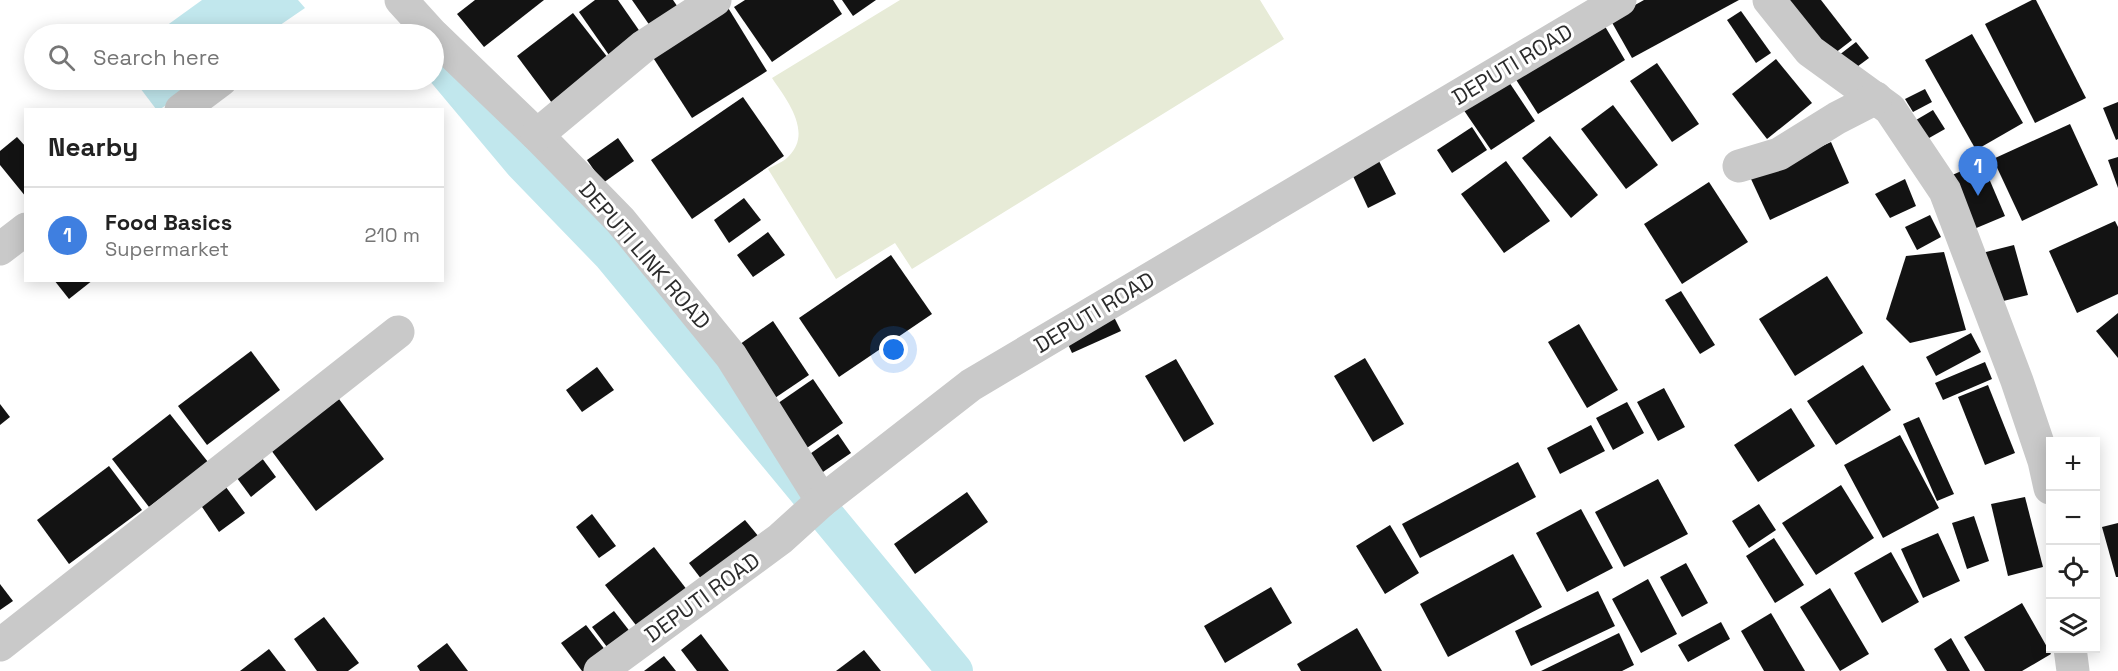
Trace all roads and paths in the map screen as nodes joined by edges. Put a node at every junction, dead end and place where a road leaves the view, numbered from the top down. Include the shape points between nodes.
1 (401, 0) edge
2 (1620, 0) edge
3 (1769, 0) edge
4 (705, 7) edge
5 (423, 24) edge
6 (444, 46) edge
7 (208, 90) edge
8 (1876, 98) junction
9 (184, 108) edge
10 (537, 135) junction
11 (1739, 166) dead end
12 (24, 231) edge
13 (0, 249) edge
14 (398, 332) dead end
15 (2046, 470) edge
16 (822, 501) junction
17 (0, 645) edge
18 (2071, 653) edge
19 (600, 671) edge
20 (2073, 671) edge

1 - 5 street, DEPUTI LINK ROAD
2 - 16 street, DEPUTI ROAD via 971,385
3 - 8 street via 1810,51
4 - 10 street via 644,46
6 - 10 street, DEPUTI LINK ROAD
7 - 9 street
8 - 11 street via 1779,154
8 - 15 street via 1890,109 1945,190
10 - 16 street, DEPUTI LINK ROAD via 620,220 731,356
12 - 13 street
14 - 17 street
16 - 19 street, DEPUTI ROAD via 780,539
18 - 20 street

